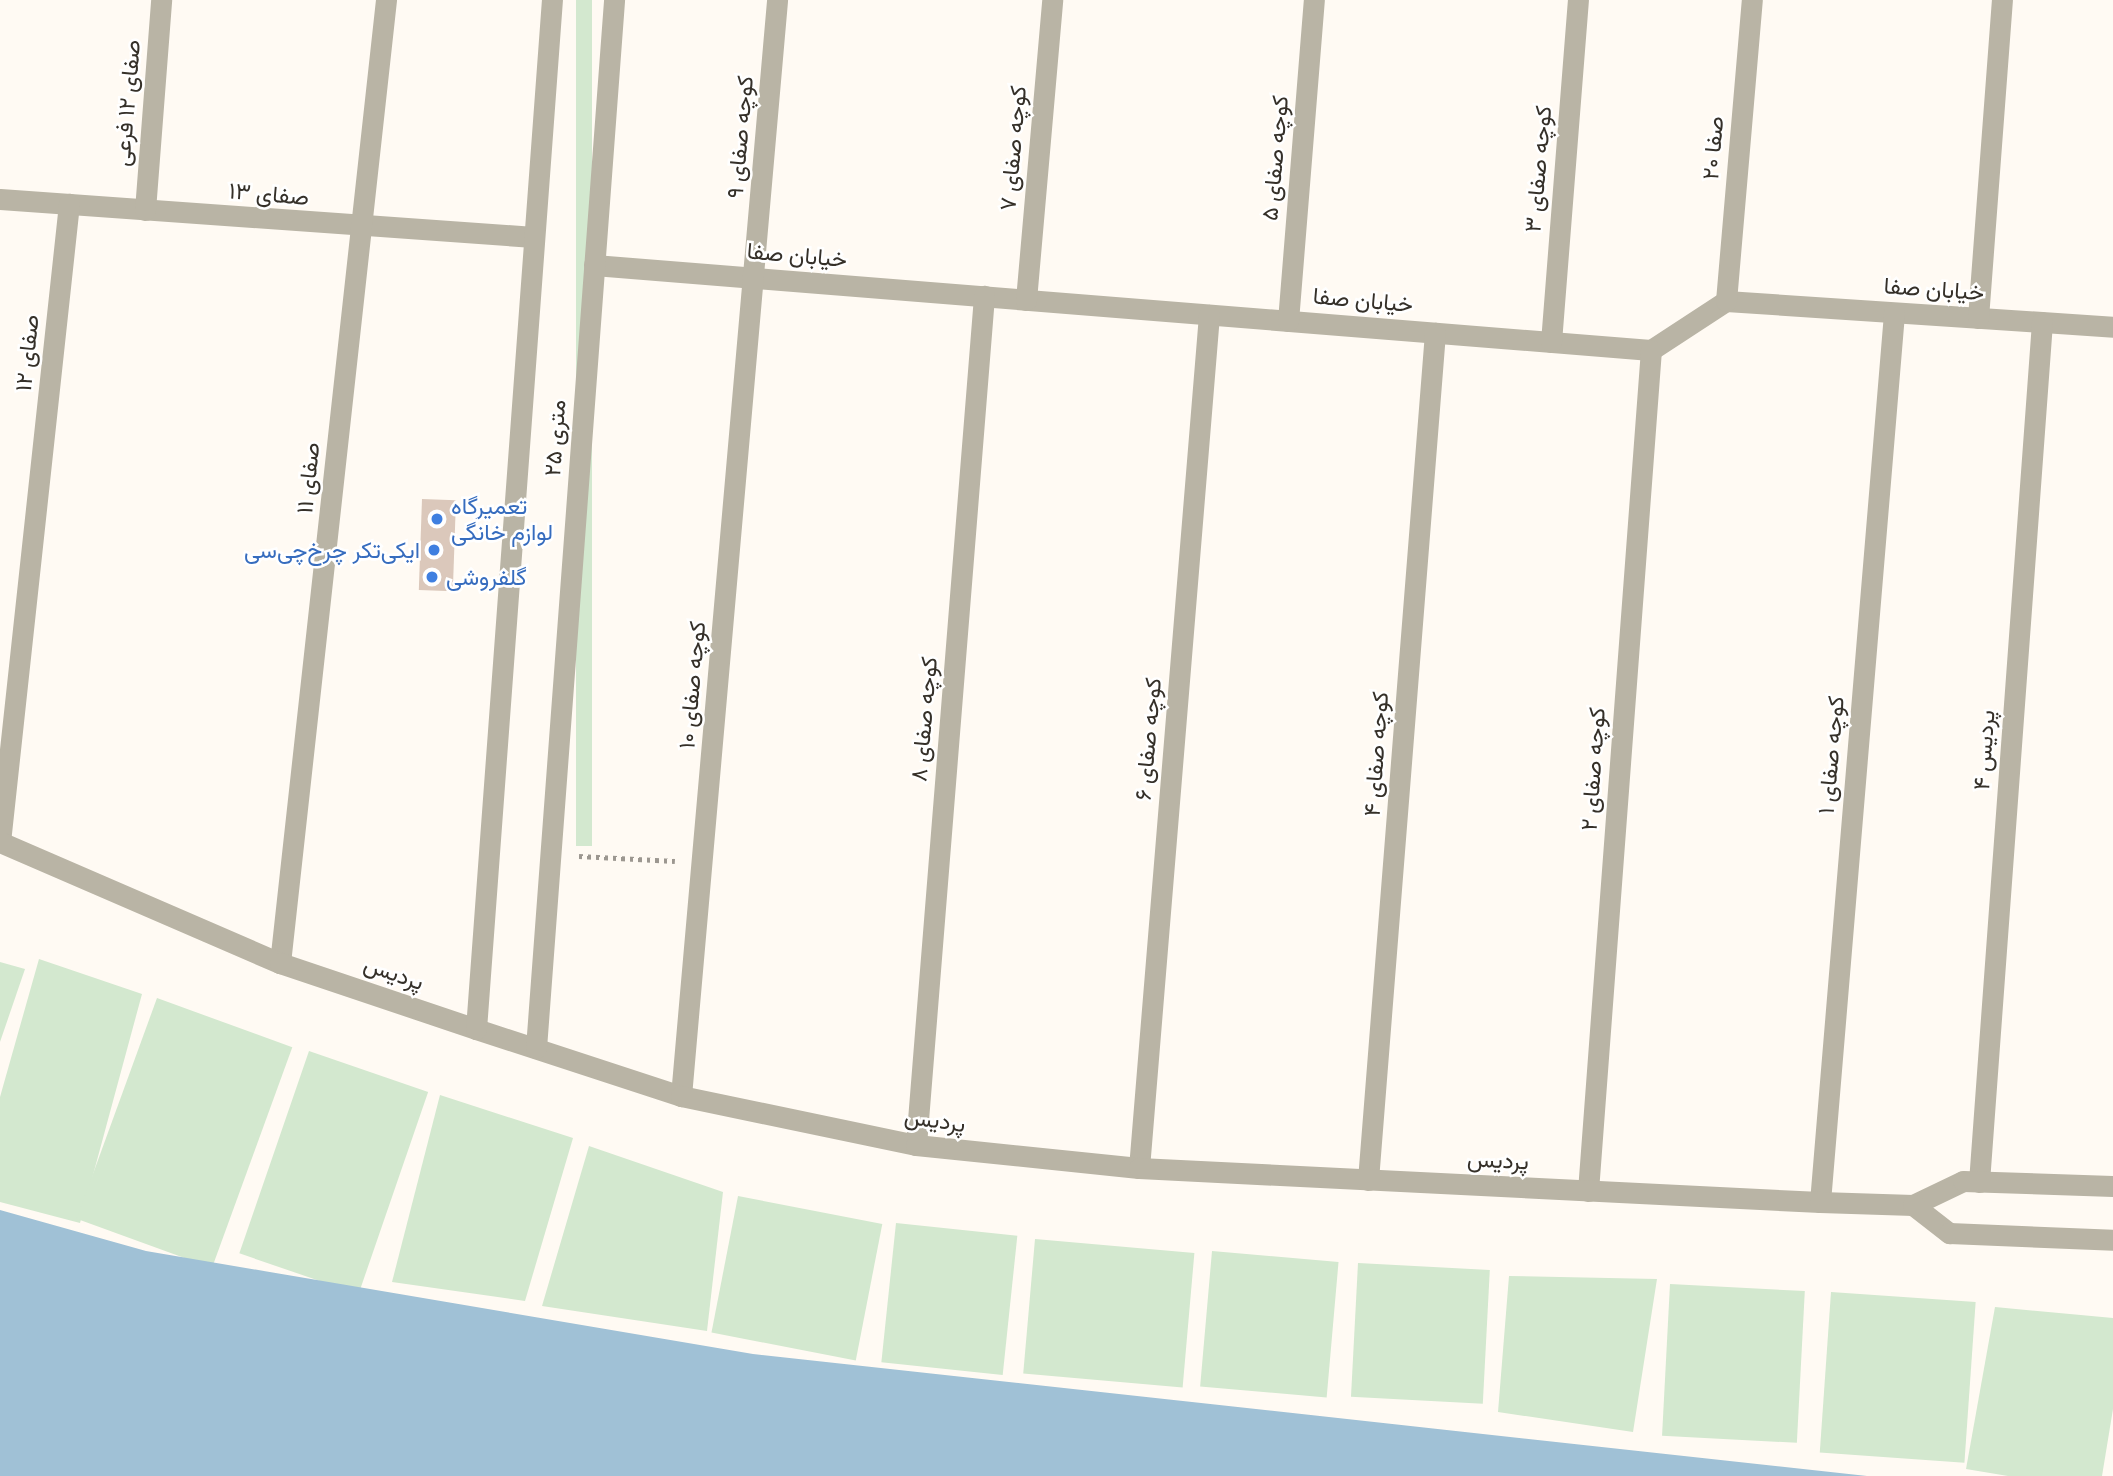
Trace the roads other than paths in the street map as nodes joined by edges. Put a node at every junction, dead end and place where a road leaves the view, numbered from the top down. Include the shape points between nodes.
1 (161, 0) edge
2 (386, 0) edge
3 (552, 0) edge
4 (614, 0) edge
5 (777, 0) edge
6 (1052, 0) edge
7 (1314, 0) edge
8 (1578, 0) edge
9 (1752, 0) edge
10 (2002, 0) edge
11 (0, 199) edge
12 (69, 204) junction
13 (145, 210) junction
14 (362, 229) junction
15 (534, 237) junction
16 (594, 265) junction
17 (755, 278) junction
18 (984, 296) junction
19 (1027, 300) junction
20 (1727, 301) junction
21 (1894, 313) junction
22 (1209, 314) junction
23 (1978, 318) junction
24 (1288, 321) junction
25 (2042, 323) junction
26 (2113, 327) edge
27 (1435, 332) junction
28 (1550, 342) junction
29 (1651, 350) junction
30 (0, 842) edge
31 (280, 963) junction
32 (476, 1029) junction
33 (536, 1048) junction
34 (681, 1096) junction
35 (916, 1145) junction
36 (1139, 1168) junction
37 (1368, 1180) junction
38 (1979, 1182) junction
39 (2113, 1186) edge
40 (1588, 1191) junction
41 (1820, 1202) junction
42 (1913, 1205) junction
43 (2113, 1240) edge

1 - 13 street, صفای ۱۲ فرعی
2 - 14 street, صفای ۱۱
3 - 15 street, ۲۵ متری
4 - 16 street, ۲۵ متری
5 - 17 street, کوچه صفای ۹
6 - 19 street, کوچه صفای ۷
7 - 24 street, کوچه صفای ۵
8 - 28 street, کوچه صفای ۳
9 - 20 street, صفا ۲۰
10 - 23 street
11 - 12 street, صفای ۱۳
12 - 13 street, صفای ۱۳
12 - 30 street, صفای ۱۲
13 - 14 street, صفای ۱۳
14 - 15 street, صفای ۱۳
14 - 31 street, صفای ۱۱
15 - 32 street, ۲۵ متری
16 - 17 street, خیابان صفا
16 - 33 street, ۲۵ متری
17 - 18 street, خیابان صفا
17 - 34 street, کوچه صفای ۱۰
18 - 19 street, خیابان صفا
18 - 35 street, کوچه صفای ۸
19 - 22 street, خیابان صفا
20 - 21 street, خیابان صفا
20 - 29 street
21 - 23 street, خیابان صفا
21 - 41 street, کوچه صفای ۱
22 - 24 street, خیابان صفا
22 - 36 street, کوچه صفای ۶
23 - 25 street, خیابان صفا
24 - 27 street, خیابان صفا
25 - 26 street, خیابان صفا
25 - 38 street, پردیس ۴
27 - 28 street, خیابان صفا
27 - 37 street, کوچه صفای ۴
28 - 29 street, خیابان صفا
29 - 40 street, کوچه صفای ۲
30 - 31 street, پردیس
31 - 32 street, پردیس
32 - 33 street, پردیس
33 - 34 street, پردیس
34 - 35 street, پردیس
35 - 36 street, پردیس
36 - 37 street, پردیس
37 - 40 street, پردیس
38 - 39 street, پردیس
38 - 42 street, پردیس via 1963,1181
40 - 41 street, پردیس
41 - 42 street, پردیس
42 - 43 street via 1949,1233

